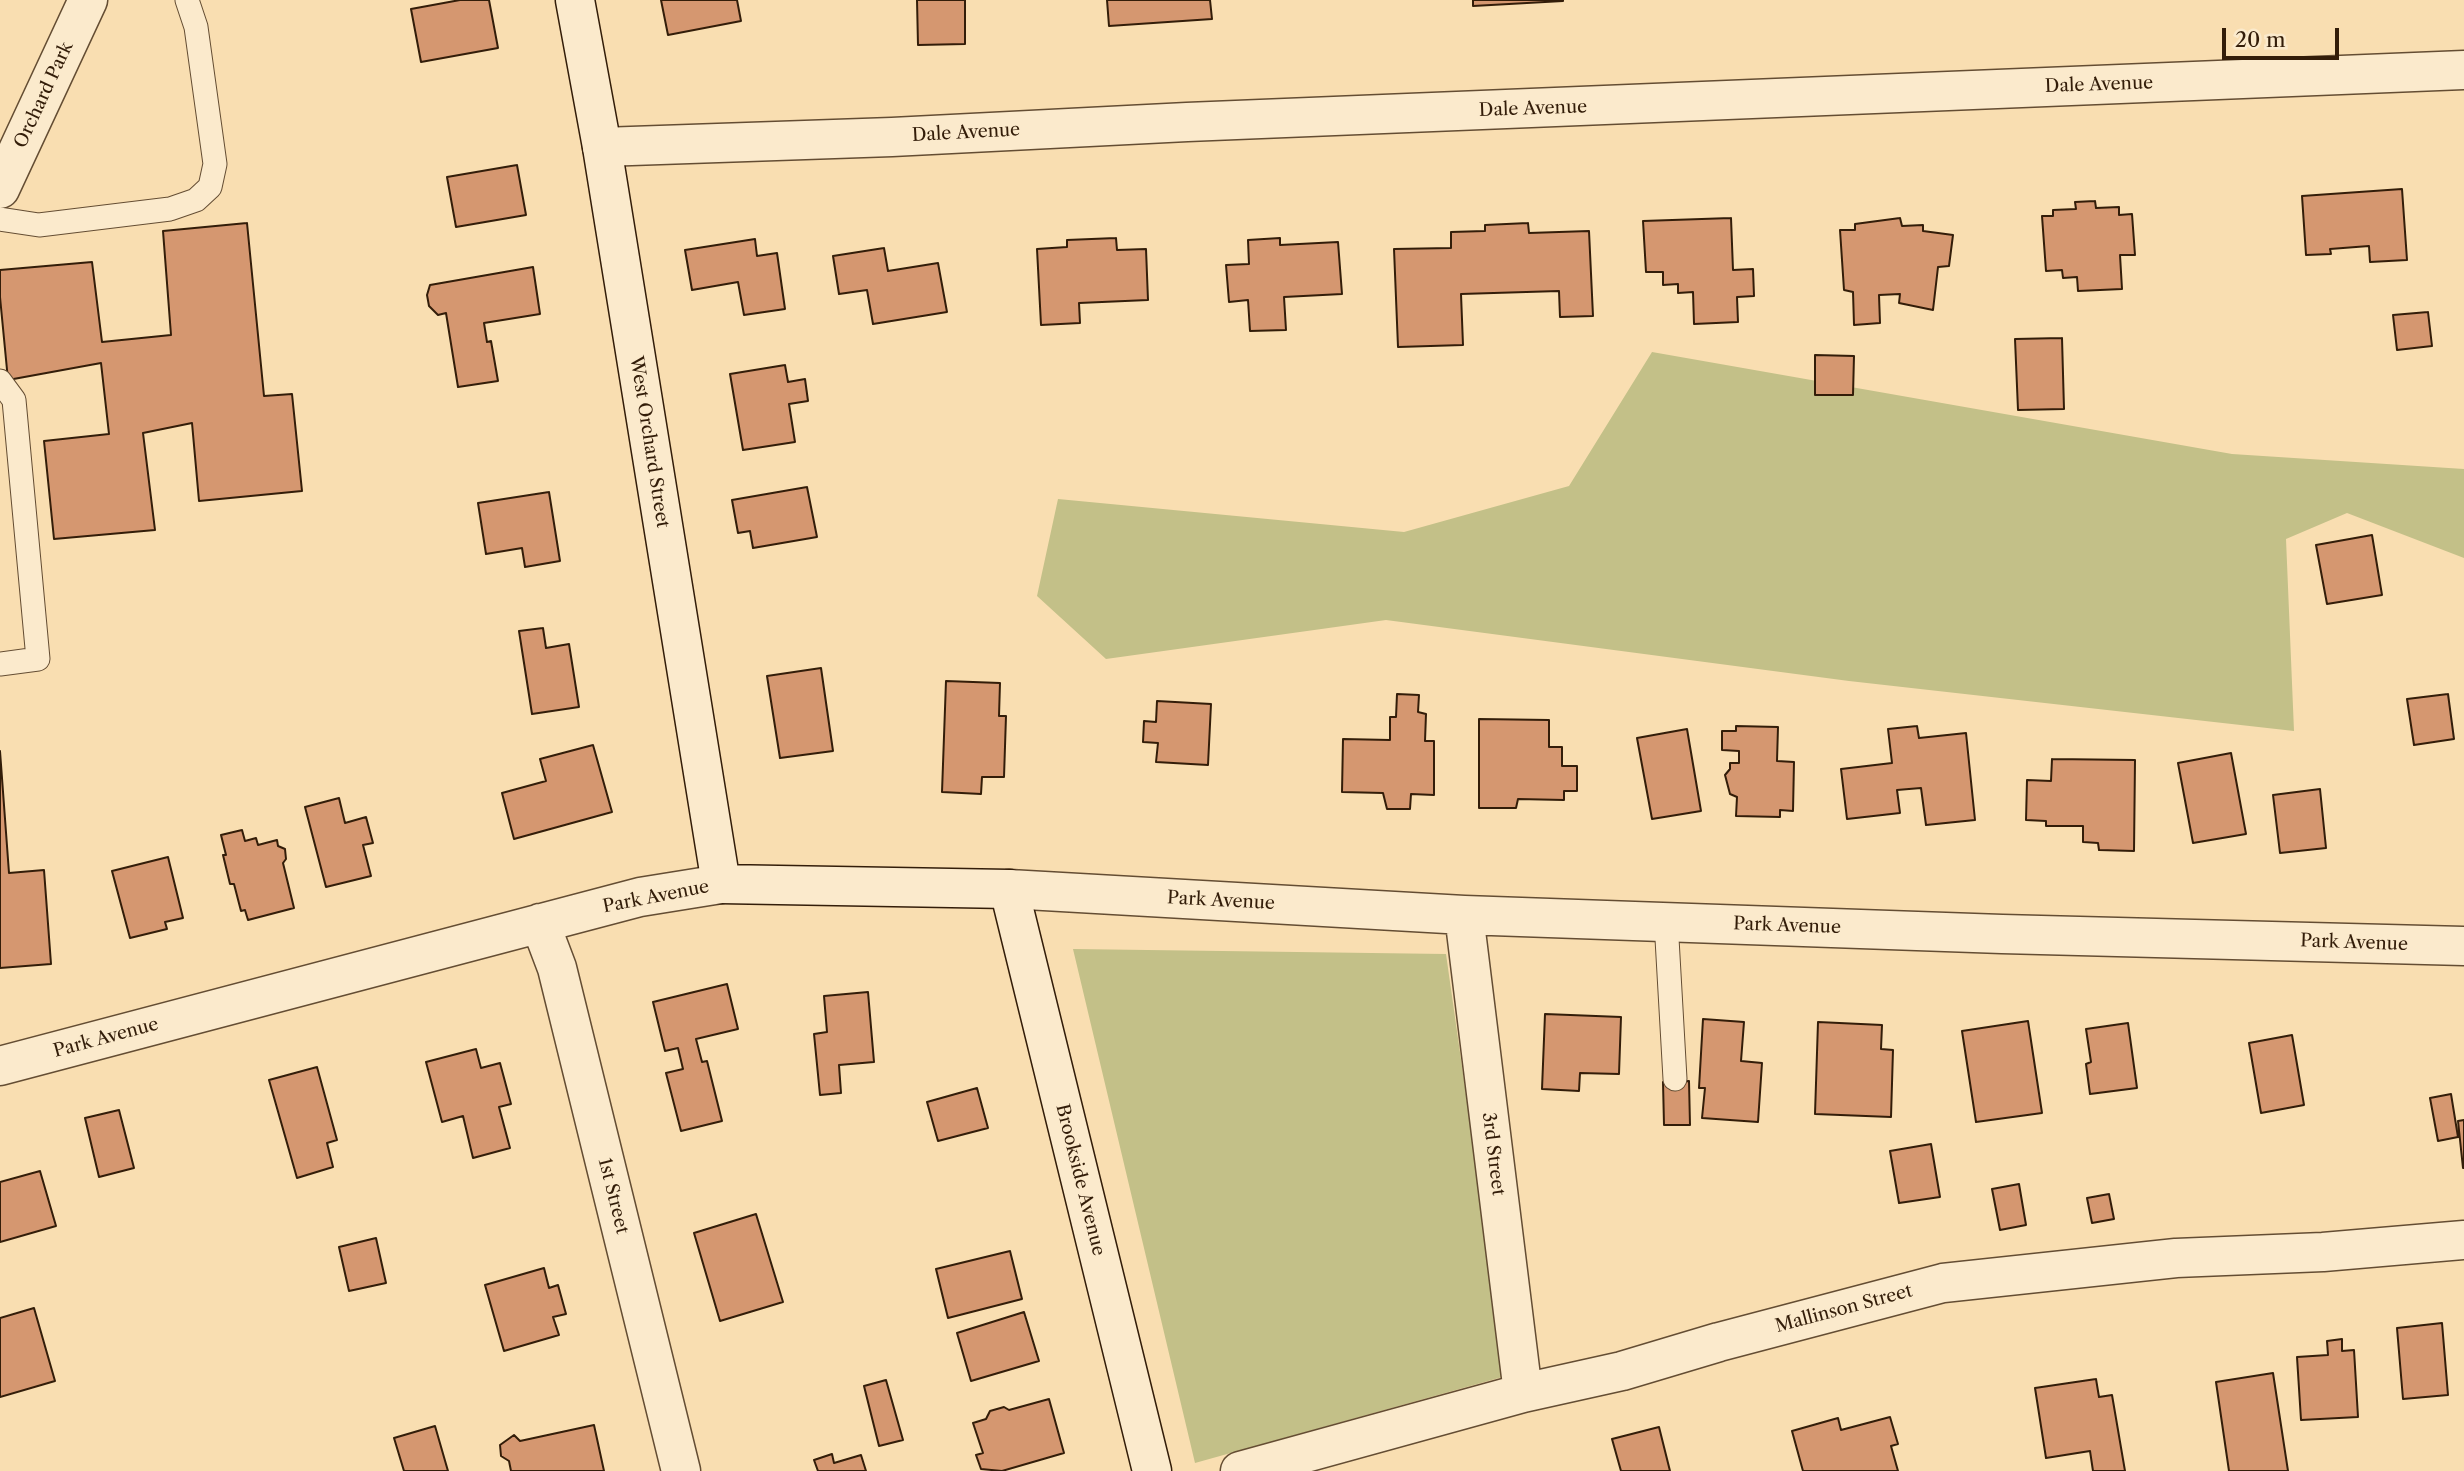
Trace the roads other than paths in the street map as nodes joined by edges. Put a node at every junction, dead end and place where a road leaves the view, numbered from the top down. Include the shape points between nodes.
1 (88, 0) edge
2 (187, 0) edge
3 (575, 0) edge
4 (2464, 70) edge
5 (602, 147) junction
6 (0, 189) edge
7 (0, 219) edge
8 (0, 381) edge
9 (0, 664) edge
10 (721, 884) junction
11 (1009, 889) junction
12 (1464, 915) junction
13 (1666, 921) junction
14 (540, 923) junction
15 (2464, 946) edge
16 (0, 1066) edge
17 (1675, 1079) dead end
18 (2464, 1241) edge
19 (1522, 1393) junction
20 (681, 1471) edge
21 (1152, 1471) edge
22 (1240, 1471) edge

1 - 6 street, Orchard Park
2 - 7 lane via 196,27 215,164 210,187 196,200 170,209 39,225
3 - 5 street, West Orchard Street
4 - 5 street, Dale Avenue
5 - 10 street, West Orchard Street
8 - 9 lane via 14,400 38,659
10 - 11 street, Park Avenue
10 - 14 street, Park Avenue via 640,897
11 - 12 street, Park Avenue
11 - 21 street, Brookside Avenue
12 - 13 street, Park Avenue
12 - 19 street, 3rd Street
13 - 15 street, Park Avenue
13 - 17 lane
14 - 16 street, Park Avenue
14 - 20 street, 1st Street via 557,968
18 - 19 street, Mallinson Street via 2176,1258 1942,1283 1622,1371
19 - 22 street, Mallinson Street

